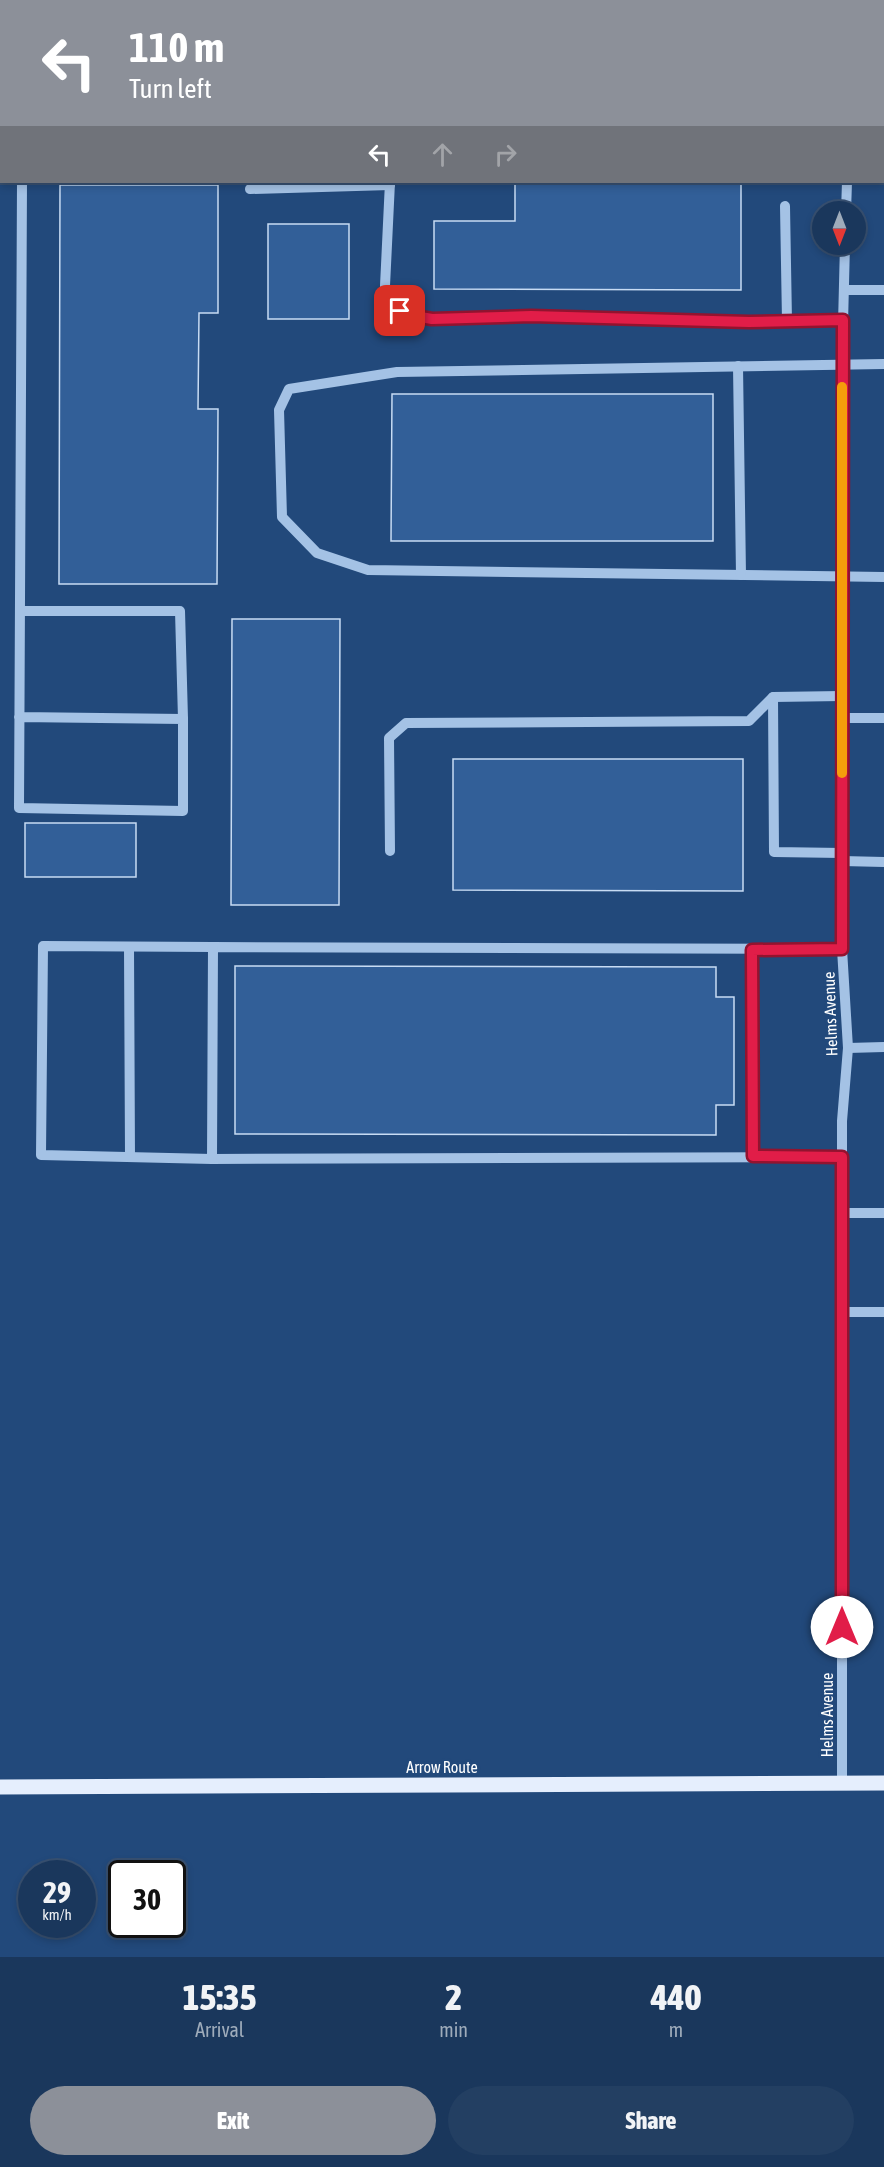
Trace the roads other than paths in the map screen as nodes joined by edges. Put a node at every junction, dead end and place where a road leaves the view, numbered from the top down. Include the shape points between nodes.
1 (22, 183) edge
2 (390, 183) edge
3 (847, 183) edge
4 (250, 189) dead end
5 (846, 201) edge
6 (785, 206) dead end
7 (845, 255) edge
8 (844, 290) junction
9 (884, 290) edge
10 (843, 320) junction
11 (787, 321) junction
12 (842, 364) junction
13 (884, 364) edge
14 (738, 366) junction
15 (741, 575) junction
16 (842, 576) junction
17 (884, 577) edge
18 (20, 611) junction
19 (842, 696) junction
20 (773, 697) junction
21 (19, 717) junction
22 (842, 718) junction
23 (884, 718) edge
24 (183, 719) junction
25 (390, 851) dead end
26 (842, 857) junction
27 (884, 862) edge
28 (129, 947) junction
29 (213, 947) junction
30 (842, 949) junction
31 (752, 950) junction
32 (884, 1047) edge
33 (849, 1048) junction
34 (753, 1156) junction
35 (130, 1157) junction
36 (842, 1157) junction
37 (212, 1159) junction
38 (842, 1213) junction
39 (884, 1213) edge
40 (842, 1312) junction
41 (884, 1312) edge
42 (842, 1783) junction
43 (884, 1783) edge
44 (0, 1787) edge

1 - 18 street
2 - 4 street
2 - 11 street via 385,286 393,308 409,315 432,319 531,316
3 - 5 street
6 - 11 street
7 - 8 street, Helms Avenue
8 - 9 street
8 - 10 street, Helms Avenue
10 - 11 street
10 - 12 street, Helms Avenue
12 - 13 street
12 - 14 street
12 - 16 street, Helms Avenue
14 - 15 street
14 - 15 street via 397,372 289,389 279,410 282,517 318,553 368,570
15 - 16 street
16 - 17 street
16 - 19 street, Helms Avenue
18 - 21 street
18 - 24 street via 180,611
19 - 20 street
19 - 22 street, Helms Avenue
20 - 25 street via 749,721 406,723 389,738
20 - 26 street via 774,852
21 - 24 street
21 - 24 street via 19,808 183,811
22 - 23 street
22 - 26 street, Helms Avenue
26 - 27 street
26 - 30 street, Helms Avenue
28 - 29 street
28 - 35 street
28 - 35 street via 43,946 41,1155
29 - 31 street
29 - 37 street
30 - 31 street
30 - 33 street, Helms Avenue
31 - 34 street
32 - 33 street
33 - 36 street, Helms Avenue
34 - 36 street
34 - 37 street
35 - 37 street
36 - 38 street, Helms Avenue
38 - 39 street
38 - 40 street, Helms Avenue
40 - 41 street
40 - 42 street, Helms Avenue
42 - 43 main road, Arrow Route
42 - 44 main road, Arrow Route

